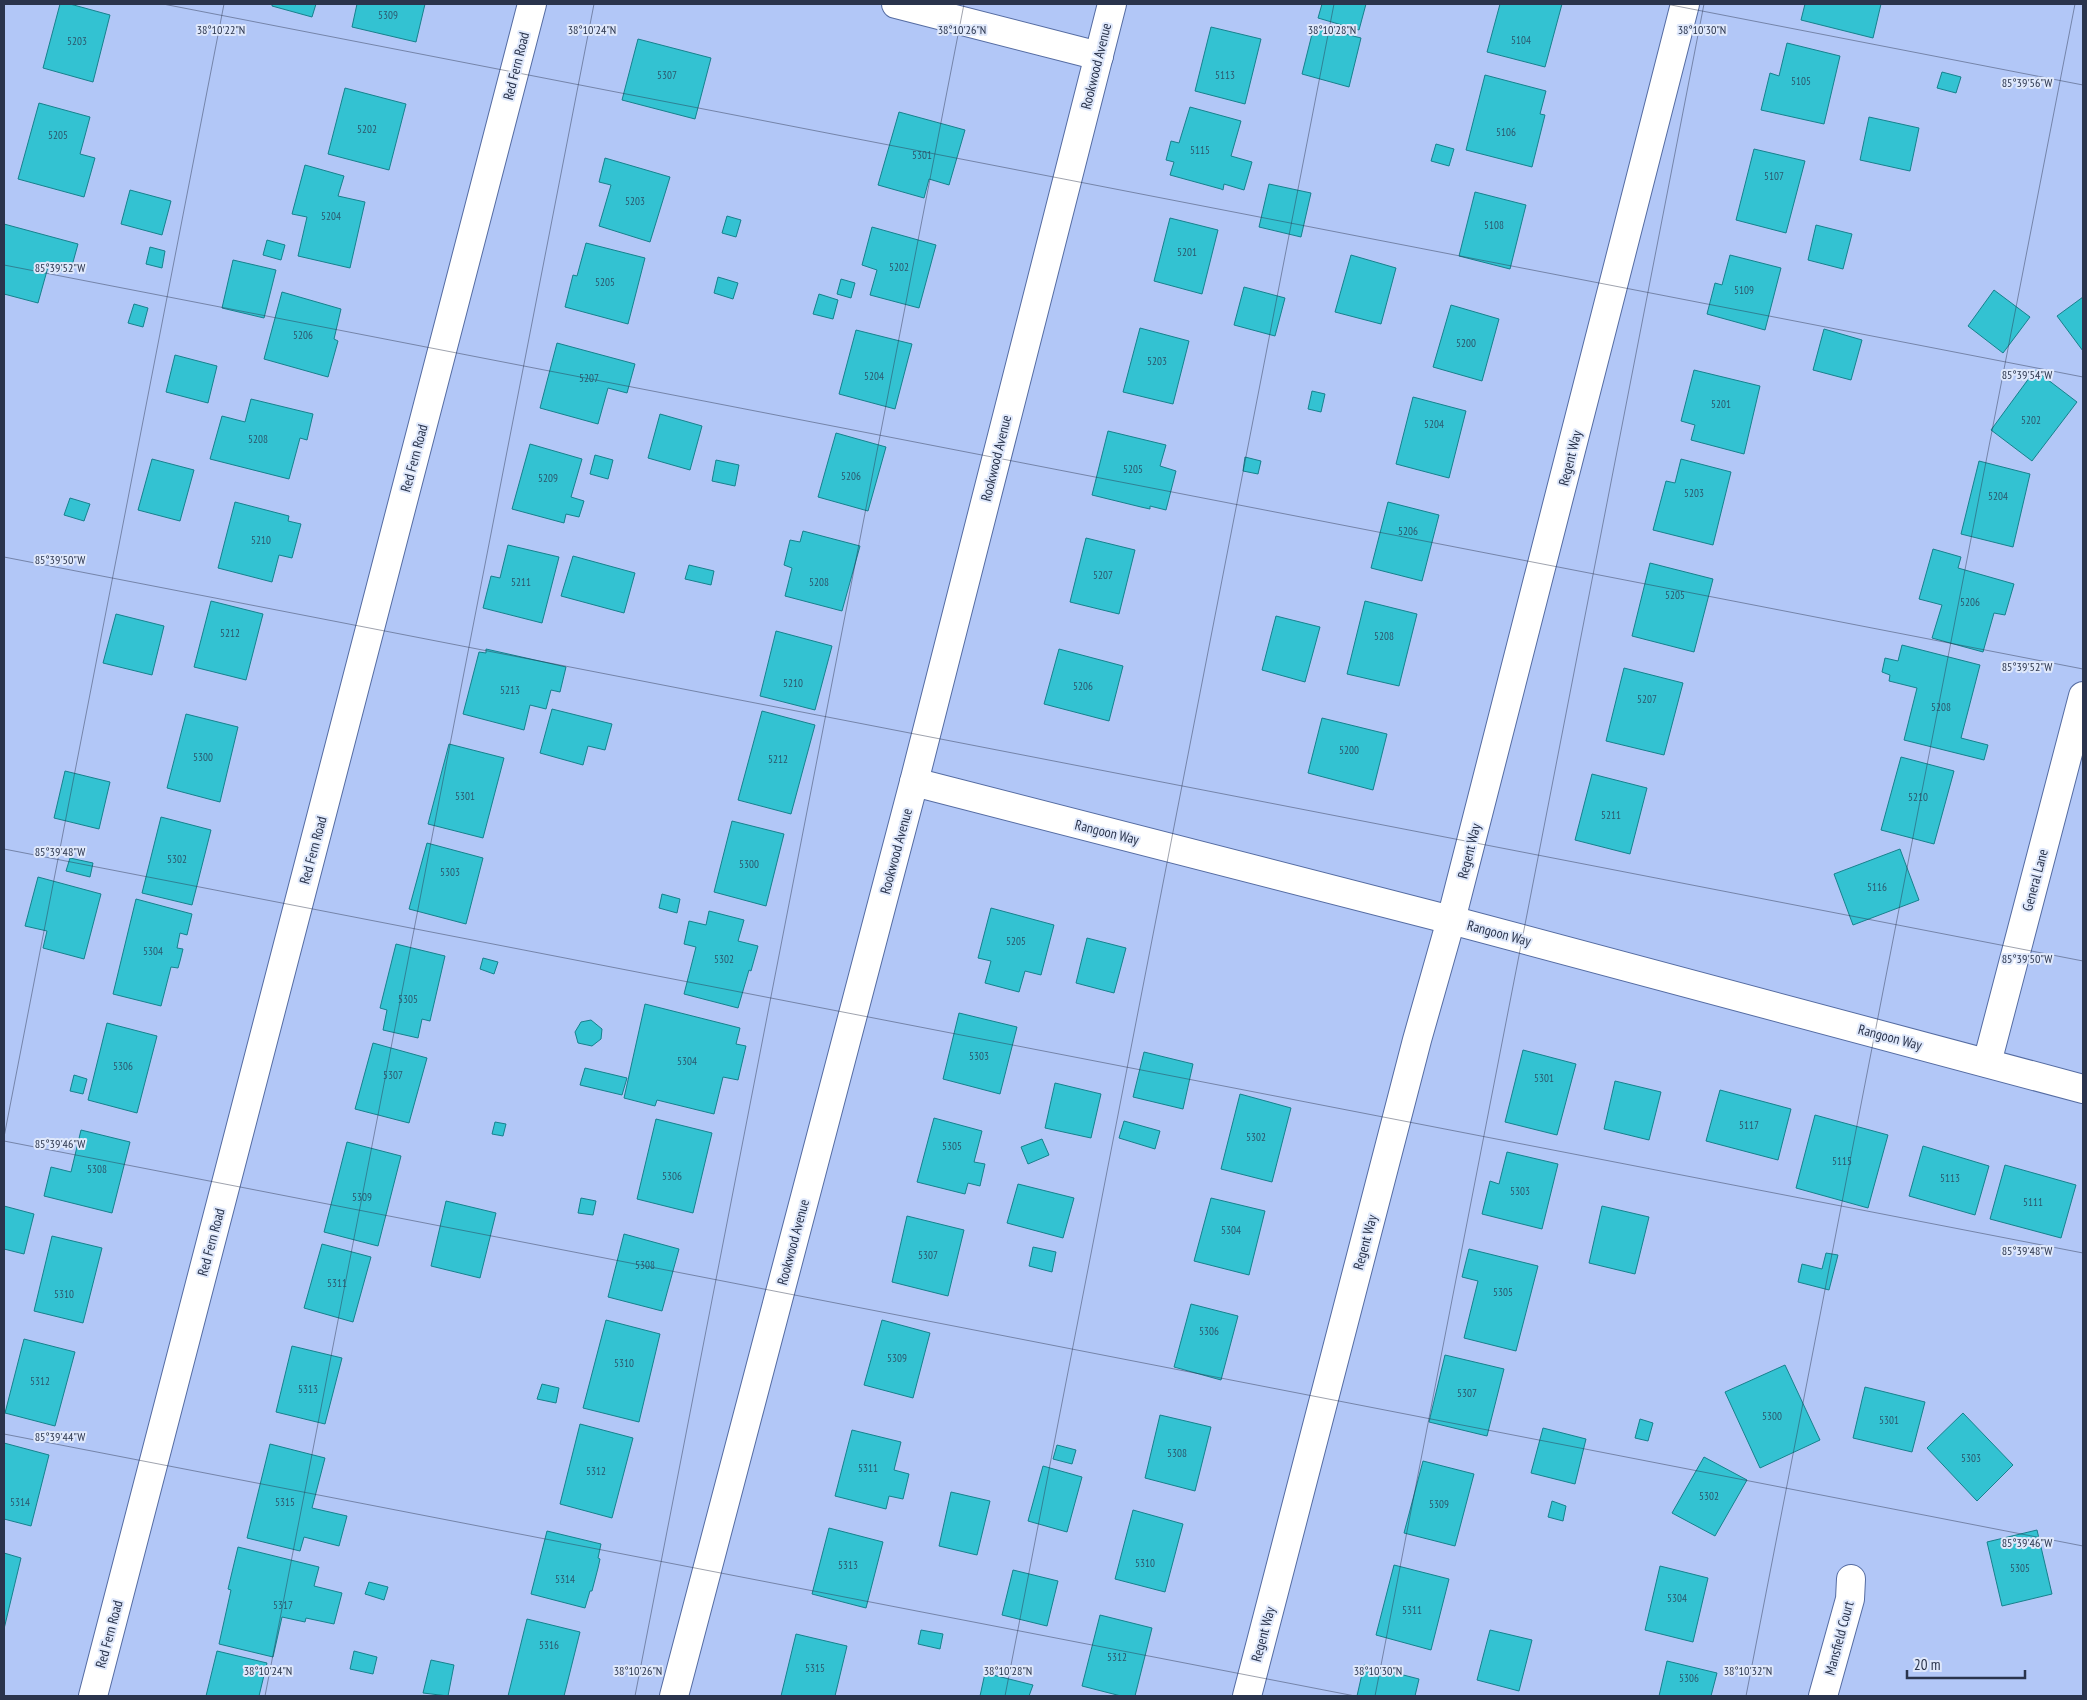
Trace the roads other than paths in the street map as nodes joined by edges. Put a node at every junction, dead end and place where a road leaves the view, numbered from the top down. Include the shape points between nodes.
1 (532, 4) edge
2 (896, 4) edge
3 (1112, 4) edge
4 (1685, 4) edge
5 (1099, 56) junction
6 (2083, 696) edge
7 (914, 782) junction
8 (1451, 920) junction
9 (1988, 1063) junction
10 (2083, 1088) edge
11 (1850, 1579) dead end
12 (93, 1696) edge
13 (674, 1696) edge
14 (1247, 1696) edge
15 (1823, 1696) edge

1 - 12 street, Red Fern Road
2 - 5 street
3 - 5 street, Rookwood Avenue
4 - 8 street, Regent Way
5 - 7 street, Rookwood Avenue
6 - 9 street, General Lane
7 - 8 street, Rangoon Way
7 - 13 street, Rookwood Avenue
8 - 9 street, Rangoon Way
8 - 14 street, Regent Way
9 - 10 street, Rangoon Way
11 - 15 street, Mansfield Court via 1850,1598

